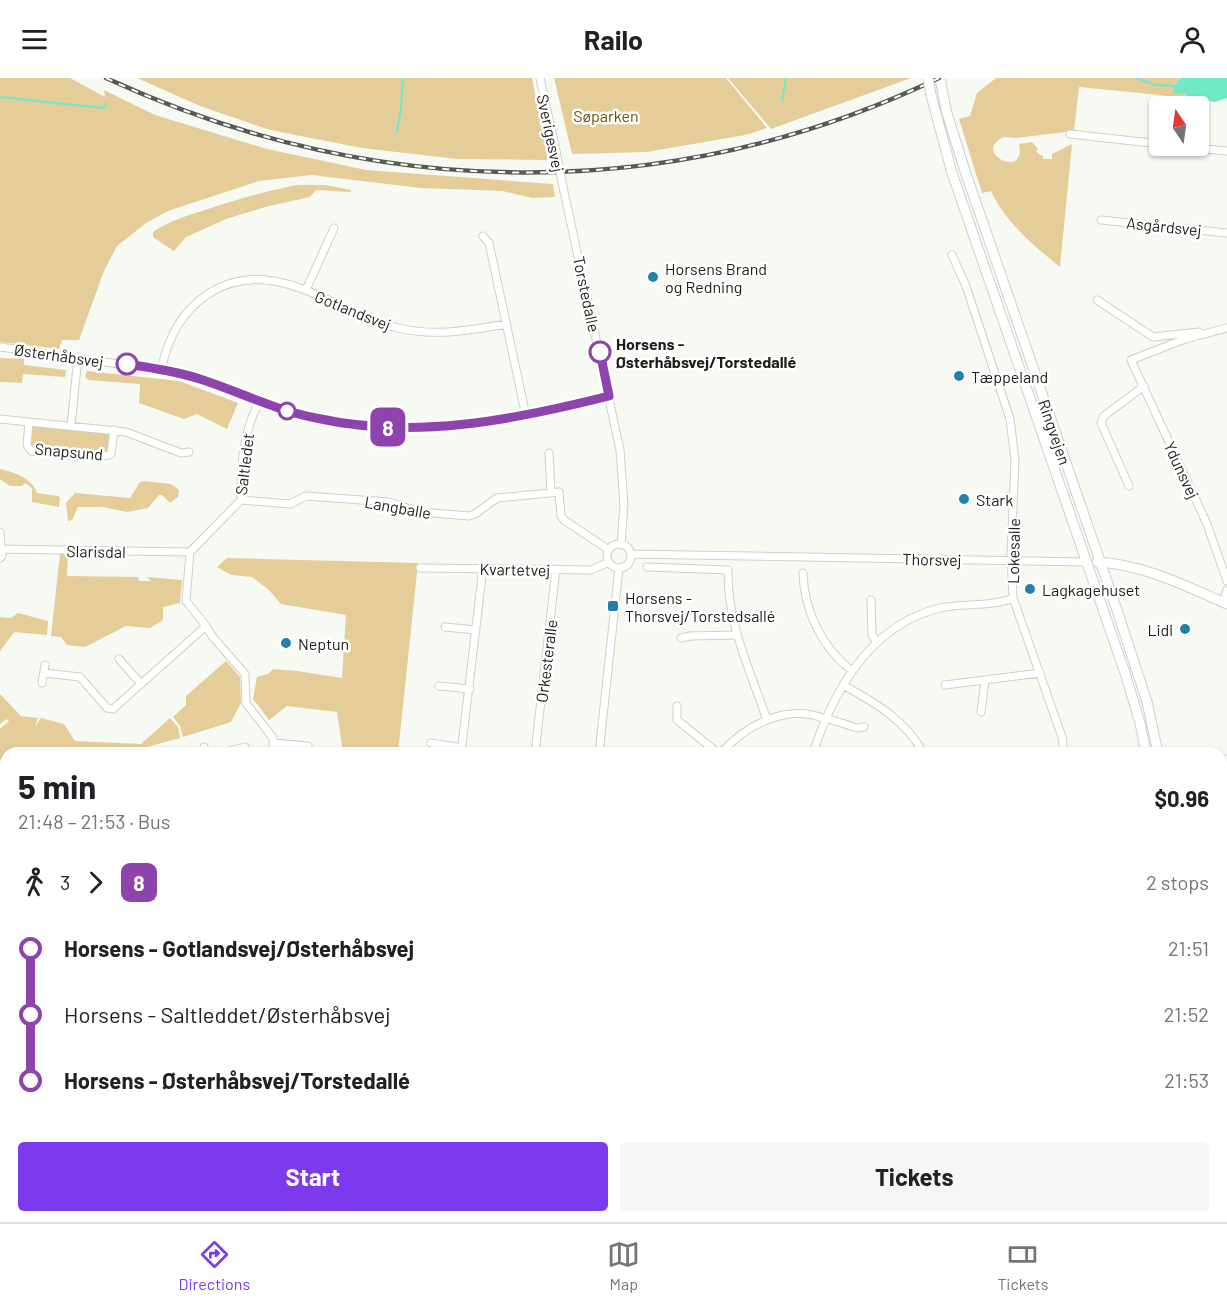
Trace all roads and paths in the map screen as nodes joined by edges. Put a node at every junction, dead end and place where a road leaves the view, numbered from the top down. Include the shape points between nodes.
1 (540, 78) edge
2 (928, 78) edge
3 (940, 78) edge
4 (1071, 134) dead end
5 (1149, 143) edge
6 (1209, 149) edge
7 (1227, 151) edge
8 (563, 187) joint
9 (1101, 220) dead end
10 (334, 228) dead end
11 (1227, 233) edge
12 (483, 236) dead end
13 (952, 255) dead end
14 (306, 290) junction
15 (1097, 300) dead end
16 (507, 324) junction
17 (1227, 328) edge
18 (1207, 332) junction
19 (0, 346) edge
20 (78, 357) junction
21 (161, 370) junction
22 (1144, 386) junction
23 (609, 396) junction
24 (259, 402) junction
25 (526, 416) junction
26 (0, 419) edge
27 (29, 422) junction
28 (71, 426) junction
29 (114, 430) junction
30 (189, 452) dead end
31 (549, 453) dead end
32 (1128, 486) dead end
33 (551, 493) junction
34 (241, 500) junction
35 (0, 532) edge
36 (621, 545) junction
37 (2, 549) junction
38 (609, 550) junction
39 (190, 552) junction
40 (630, 554) junction
41 (0, 558) edge
42 (1011, 561) junction
43 (609, 562) junction
44 (1085, 562) junction
45 (1101, 562) junction
46 (647, 567) dead end
47 (420, 568) dead end
48 (483, 568) junction
49 (619, 568) junction
50 (556, 569) junction
51 (802, 573) dead end
52 (1227, 581) edge
53 (1227, 590) edge
54 (1013, 598) junction
55 (871, 600) dead end
56 (1225, 603) edge
57 (206, 626) junction
58 (445, 627) dead end
59 (476, 630) junction
60 (737, 635) junction
61 (681, 638) dead end
62 (876, 641) junction
63 (119, 659) dead end
64 (851, 670) junction
65 (1040, 673) junction
66 (985, 681) junction
67 (42, 683) dead end
68 (141, 684) junction
69 (843, 685) junction
70 (945, 685) dead end
71 (439, 686) dead end
72 (470, 689) junction
73 (677, 706) dead end
74 (981, 712) dead end
75 (826, 718) junction
76 (767, 720) junction
77 (864, 727) dead end
78 (274, 743) junction
79 (431, 743) dead end
80 (274, 747) edge
81 (308, 747) edge
82 (449, 747) edge
83 (462, 747) edge
84 (536, 747) edge
85 (600, 747) edge
86 (711, 747) edge
87 (726, 747) edge
88 (815, 747) edge
89 (919, 747) edge
90 (1063, 747) edge
91 (1145, 747) edge
92 (1157, 747) edge

1 - 8 street, Sverigesvej, bridge
2 - 44 main road, Ringvejen, bridge via 952,173
3 - 45 main road, Ringvejen via 967,176
4 - 5 street
6 - 7 street
8 - 23 street, Torstedalle
9 - 11 street, Asgårdsvej
10 - 14 street, Gotlandsvej
12 - 16 street via 489,243
13 - 42 street, Lokesalle via 1004,395 1012,430 1015,460
14 - 16 street, Gotlandsvej via 402,329 463,332
14 - 21 street, Gotlandsvej via 258,279 215,290 186,313 175,328
15 - 18 street via 1153,337
16 - 25 street
17 - 18 street
18 - 22 street, Ydunsvej via 1131,360
19 - 20 street, Østerhåbsvej
20 - 21 street, Østerhåbsvej
20 - 28 street, Snapsund
21 - 24 street, Østerhåbsvej via 205,381
22 - 32 street via 1104,416 1101,423
22 - 52 street, Ydunsvej via 1207,525
23 - 25 street, Østerhåbsvej
23 - 36 street, Torstedalle via 623,474
24 - 25 street, Østerhåbsvej via 315,418 371,427 452,425
24 - 34 street, Saltledet via 246,430
26 - 27 street, Snapsund
27 - 28 street, Snapsund
27 - 29 street, Snapsund via 27,445 31,451 67,455 106,458 111,454
28 - 29 street, Snapsund
29 - 30 street, Snapsund via 138,435 181,453
31 - 33 street
33 - 34 street, Langballe via 497,498 469,516 420,512 388,502 306,496 290,504
33 - 38 street via 559,492 564,520
34 - 39 street, Saltledet
35 - 37 street
36 - 38 street
36 - 40 street
37 - 39 street, Slarisdal
37 - 41 street
38 - 43 street
39 - 57 street via 186,601
40 - 42 street, Thorsvej
40 - 49 street via 628,563
42 - 44 street, Thorsvej
42 - 54 street, Lokesalle
43 - 49 street
43 - 50 street, Kvartetvej via 591,570
44 - 45 main road, Thorsvej
44 - 91 main road, Ringvejen via 1125,673
45 - 56 main road, Thorsvej via 1151,572
45 - 92 main road, Ringvejen via 1147,702
46 - 60 street via 728,570 729,609
47 - 48 street, Kvartetvej
48 - 50 street, Kvartetvej
48 - 59 street
49 - 85 street
50 - 84 street, Orkesteralle
51 - 64 street via 814,622 830,650
53 - 56 street
54 - 62 street via 932,611 898,625
54 - 65 street, Lokesalle
55 - 62 street via 872,635
57 - 68 street
57 - 78 street via 245,674 246,703
58 - 59 street
59 - 72 street
60 - 61 street
60 - 76 street
62 - 64 street
63 - 68 street
64 - 69 street
65 - 66 street
65 - 90 street, Lokesalle
66 - 70 street
66 - 74 street
67 - 68 street via 44,669 80,677 112,709
69 - 75 street
69 - 89 street via 897,720
71 - 72 street
72 - 83 street
73 - 86 street via 677,720
75 - 76 street via 798,715
75 - 77 street
75 - 88 street
76 - 87 street
78 - 80 street
78 - 81 street
79 - 82 street

